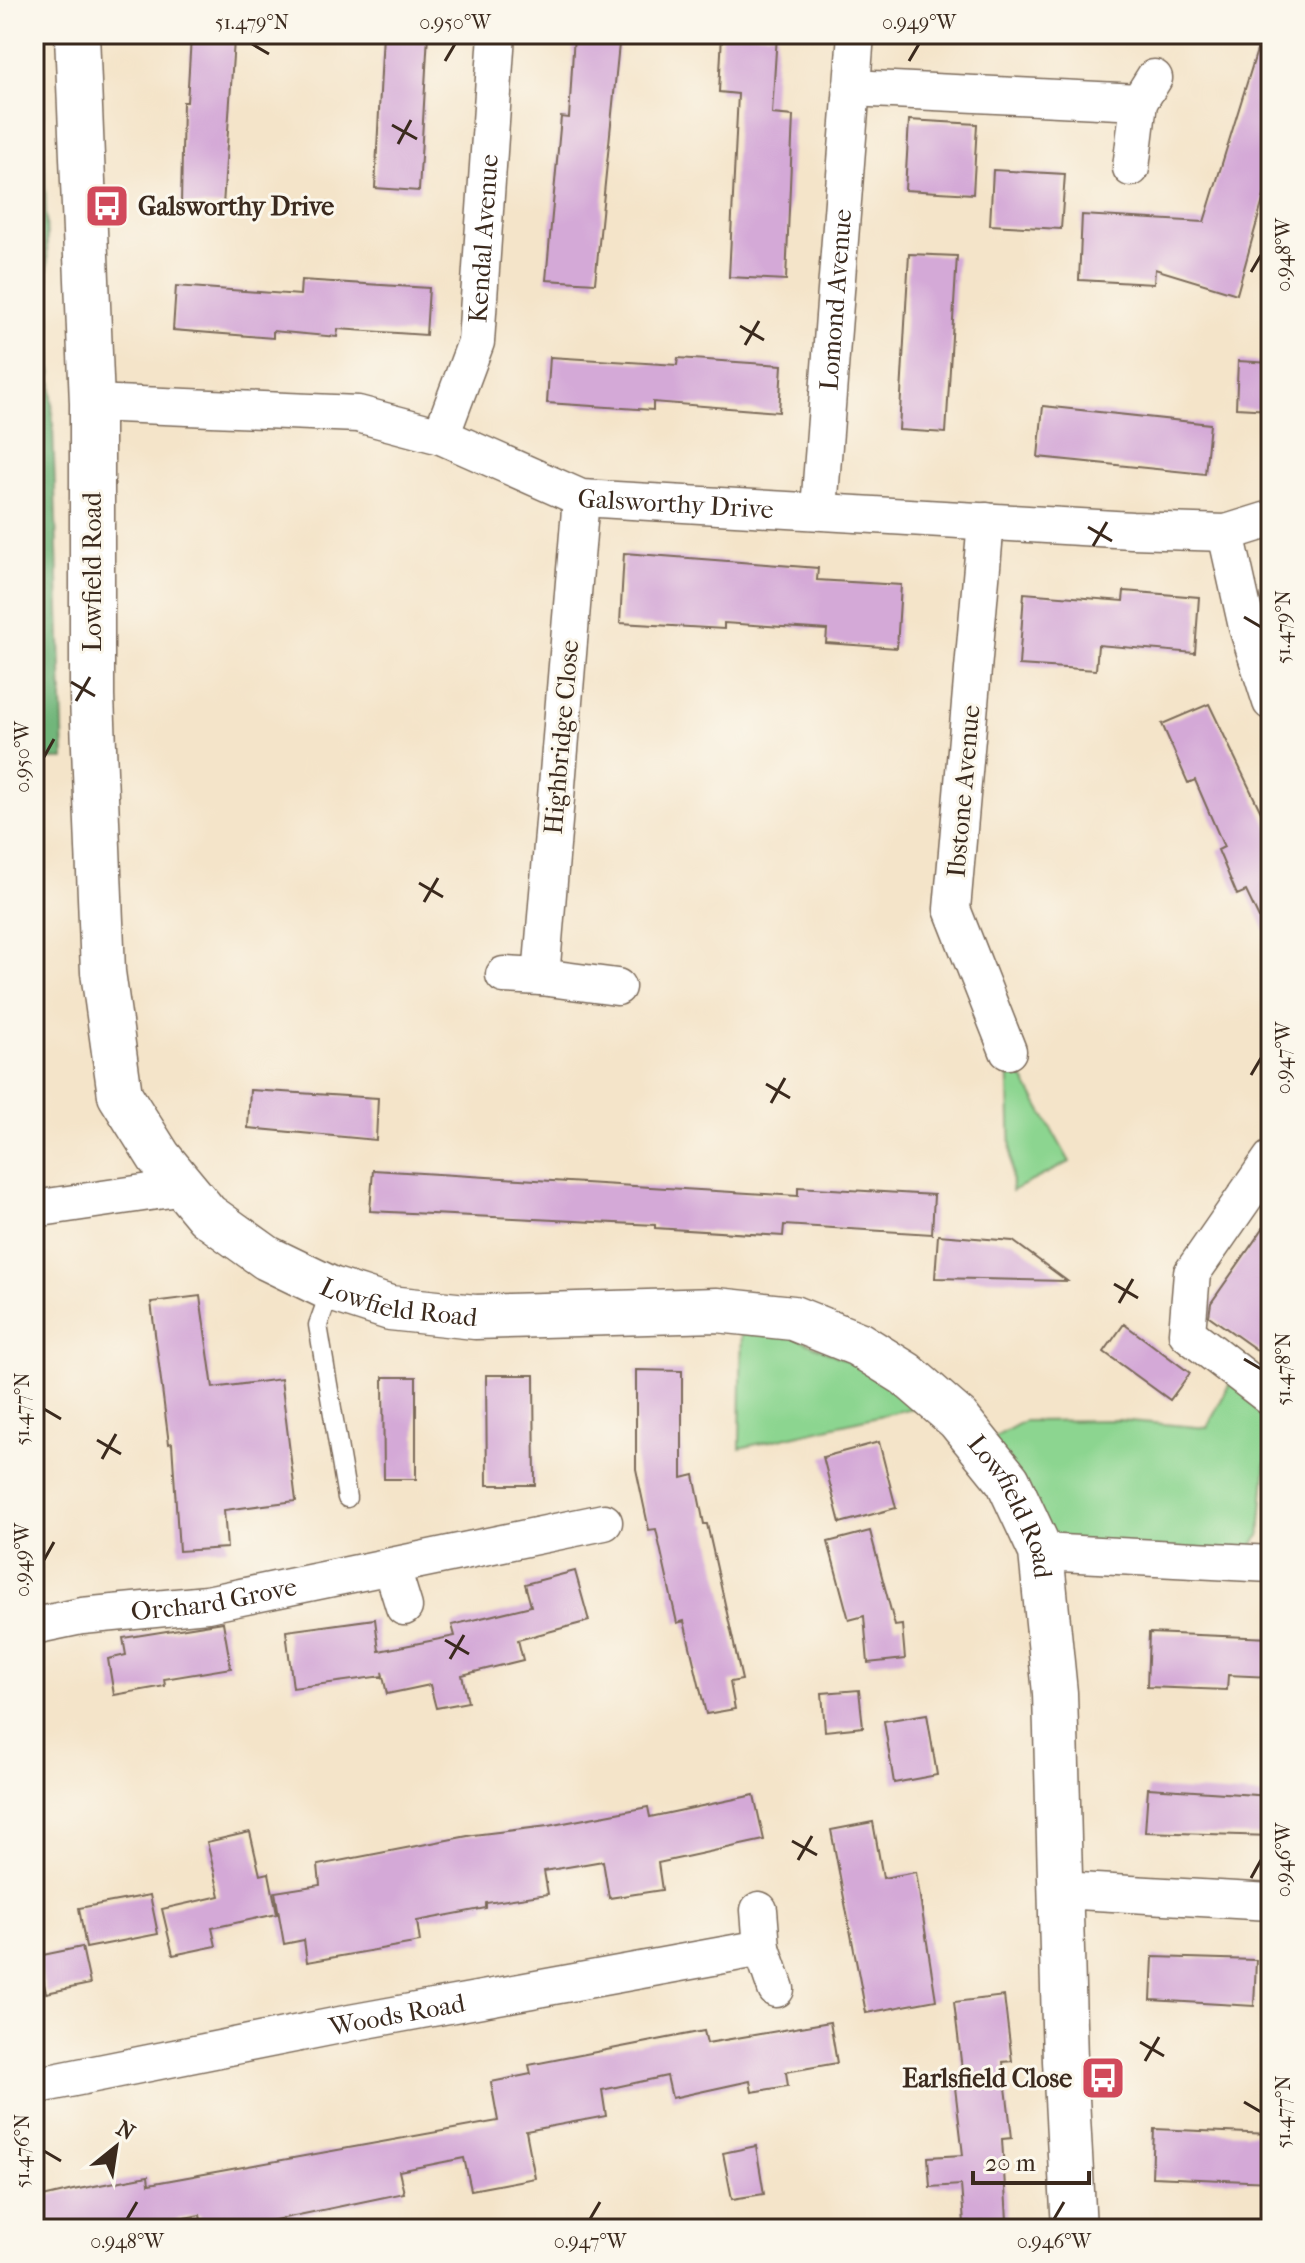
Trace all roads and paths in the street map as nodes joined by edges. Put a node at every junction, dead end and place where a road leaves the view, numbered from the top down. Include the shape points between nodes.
1 (77, 34) edge
2 (497, 34) edge
3 (856, 34) edge
4 (851, 88) junction
5 (1131, 168) dead end
6 (92, 403) junction
7 (441, 436) junction
8 (581, 498) junction
9 (819, 509) junction
10 (1271, 519) edge
11 (986, 521) junction
12 (1226, 533) junction
13 (1271, 702) edge
14 (504, 975) dead end
15 (541, 977) junction
16 (617, 987) dead end
17 (1008, 1051) dead end
18 (1271, 1159) edge
19 (184, 1187) junction
20 (34, 1209) edge
21 (331, 1289) junction
22 (1271, 1398) edge
23 (347, 1498) dead end
24 (604, 1522) dead end
25 (1041, 1552) junction
26 (1271, 1562) edge
27 (392, 1568) junction
28 (404, 1607) dead end
29 (34, 1626) edge
30 (1060, 1890) junction
31 (1271, 1902) edge
32 (759, 1910) dead end
33 (762, 1948) junction
34 (776, 1989) dead end
35 (34, 2086) edge
36 (1074, 2229) edge

1 - 6 street, Lowfield Road
2 - 7 street, Kendal Avenue via 476,342
3 - 4 street, Lomond Avenue
4 - 5 street via 1147,90
4 - 9 street, Lomond Avenue
6 - 7 street, Galsworthy Drive via 358,414
6 - 19 street, Lowfield Road via 92,697 103,972 120,1095
7 - 8 street, Galsworthy Drive
8 - 9 street, Galsworthy Drive
8 - 15 street, Highbridge Close
9 - 11 street, Galsworthy Drive
10 - 12 street, Galsworthy Drive
11 - 12 street, Galsworthy Drive
11 - 17 street, Ibstone Avenue via 952,909
12 - 13 street
14 - 15 street
15 - 16 street
18 - 22 street via 1192,1273 1187,1333
19 - 20 street
19 - 21 street, Lowfield Road via 207,1215 267,1258
21 - 23 lane via 318,1325
21 - 25 street, Lowfield Road via 390,1308 475,1317 717,1310 793,1318 858,1344 894,1366 958,1419 1008,1481
24 - 27 street, Orchard Grove
25 - 26 street
25 - 30 street, Lowfield Road via 1055,1693
27 - 28 street
27 - 29 street, Orchard Grove via 207,1604
30 - 31 street
30 - 36 street, Lowfield Road
32 - 33 street
33 - 34 street
33 - 35 street, Woods Road

